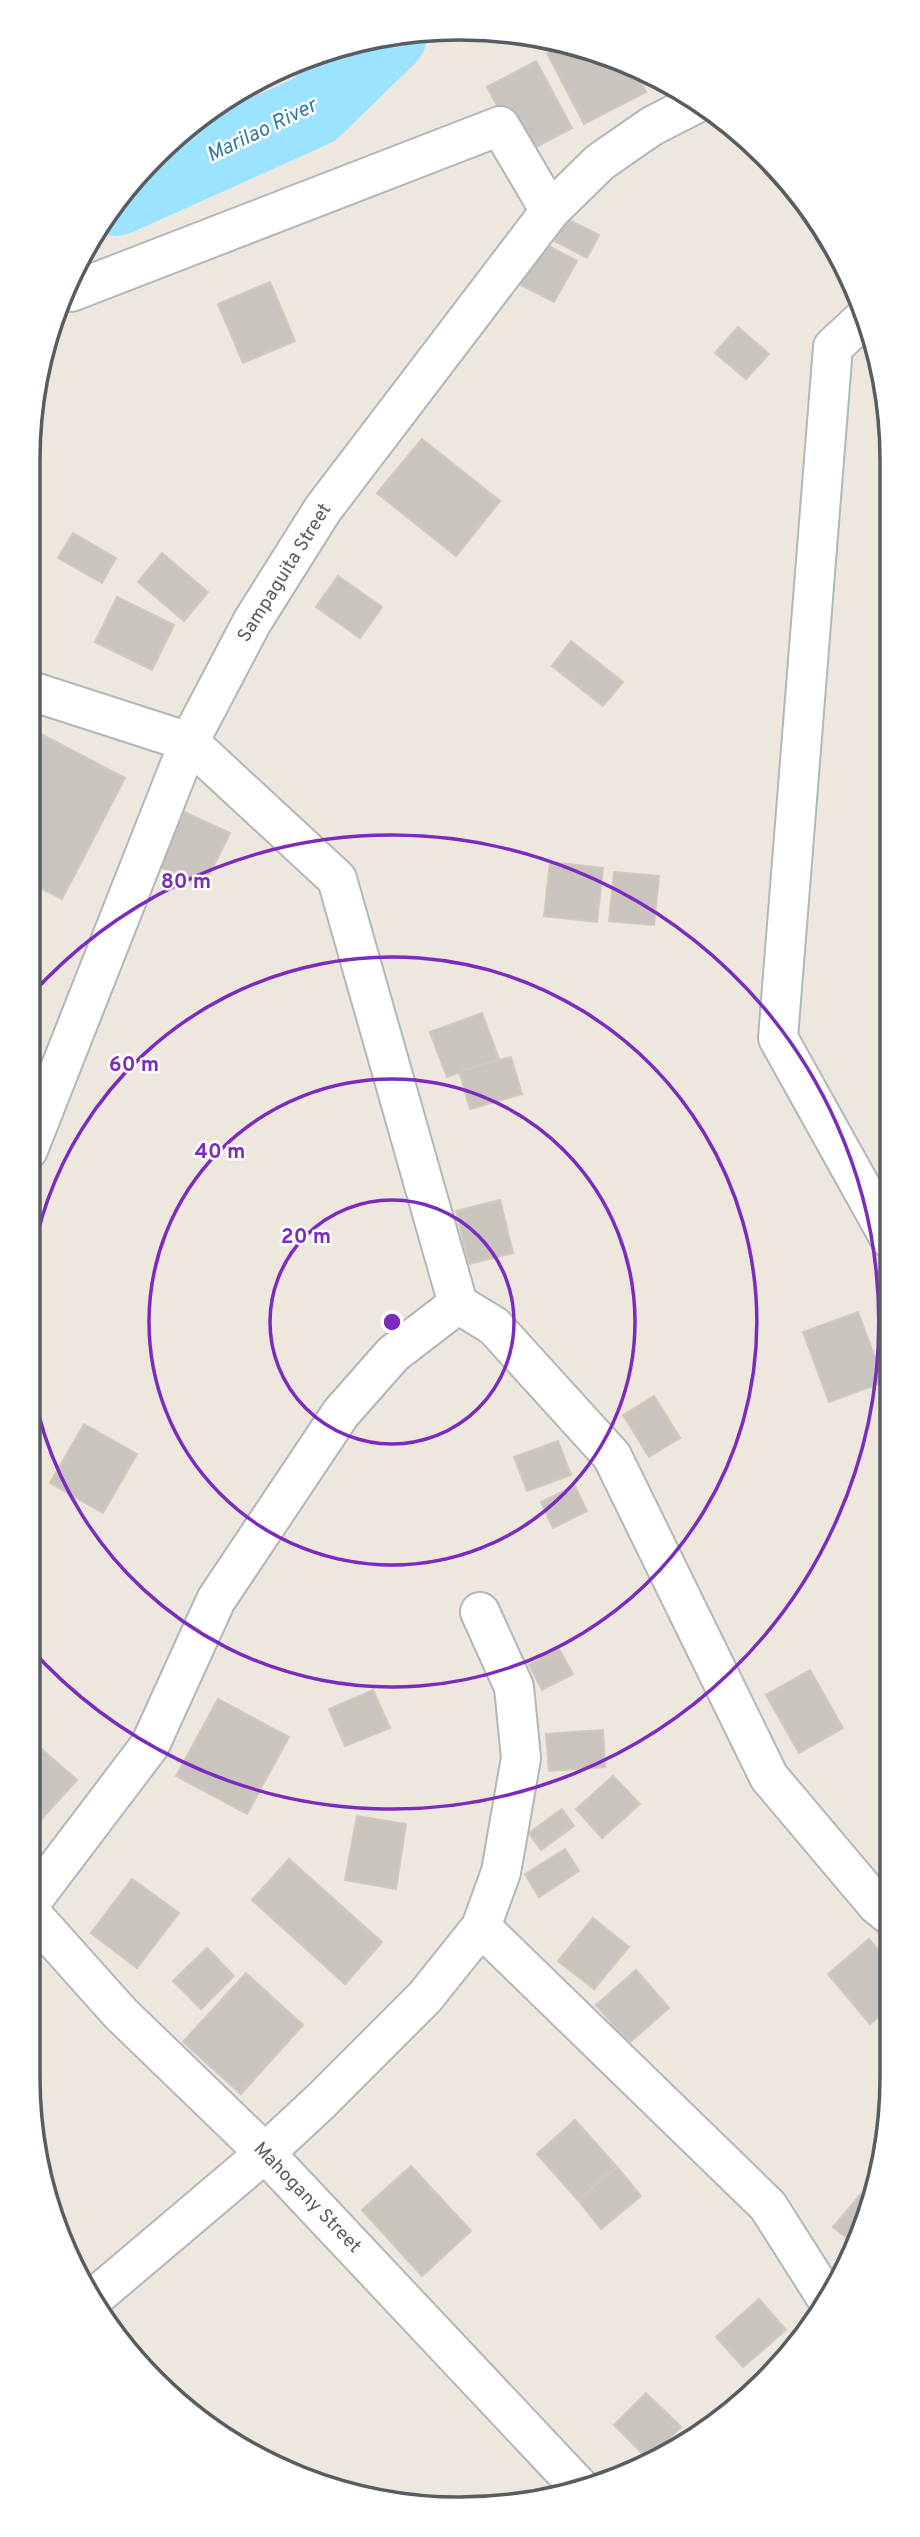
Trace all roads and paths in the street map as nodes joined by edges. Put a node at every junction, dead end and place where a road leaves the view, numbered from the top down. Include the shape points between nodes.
1 (688, 108) edge
2 (550, 211) junction
3 (76, 290) edge
4 (857, 325) edge
5 (40, 694) edge
6 (189, 741) junction
7 (40, 1120) edge
8 (880, 1221) edge
9 (458, 1304) junction
10 (480, 1612) dead end
11 (40, 1892) edge
12 (880, 1907) edge
13 (40, 1922) edge
14 (481, 1927) junction
15 (265, 2153) junction
16 (822, 2291) edge
17 (100, 2293) edge
18 (573, 2481) edge

1 - 2 street, Sampaguita Street via 600,162
2 - 3 street via 500,126
2 - 6 street, Sampaguita Street via 323,509 252,622
4 - 8 street via 833,347 778,1038
5 - 6 street
6 - 7 street, Sampaguita Street
6 - 9 street via 337,879
9 - 11 street via 393,1354 341,1413 216,1600 150,1745
9 - 12 street via 494,1326 612,1457 769,1777
10 - 14 street via 514,1687 521,1758 501,1872
13 - 15 street, Mahogany Street via 121,2014
14 - 15 street via 425,1997
14 - 16 street via 768,2206
15 - 17 street
15 - 18 street, Mahogany Street

